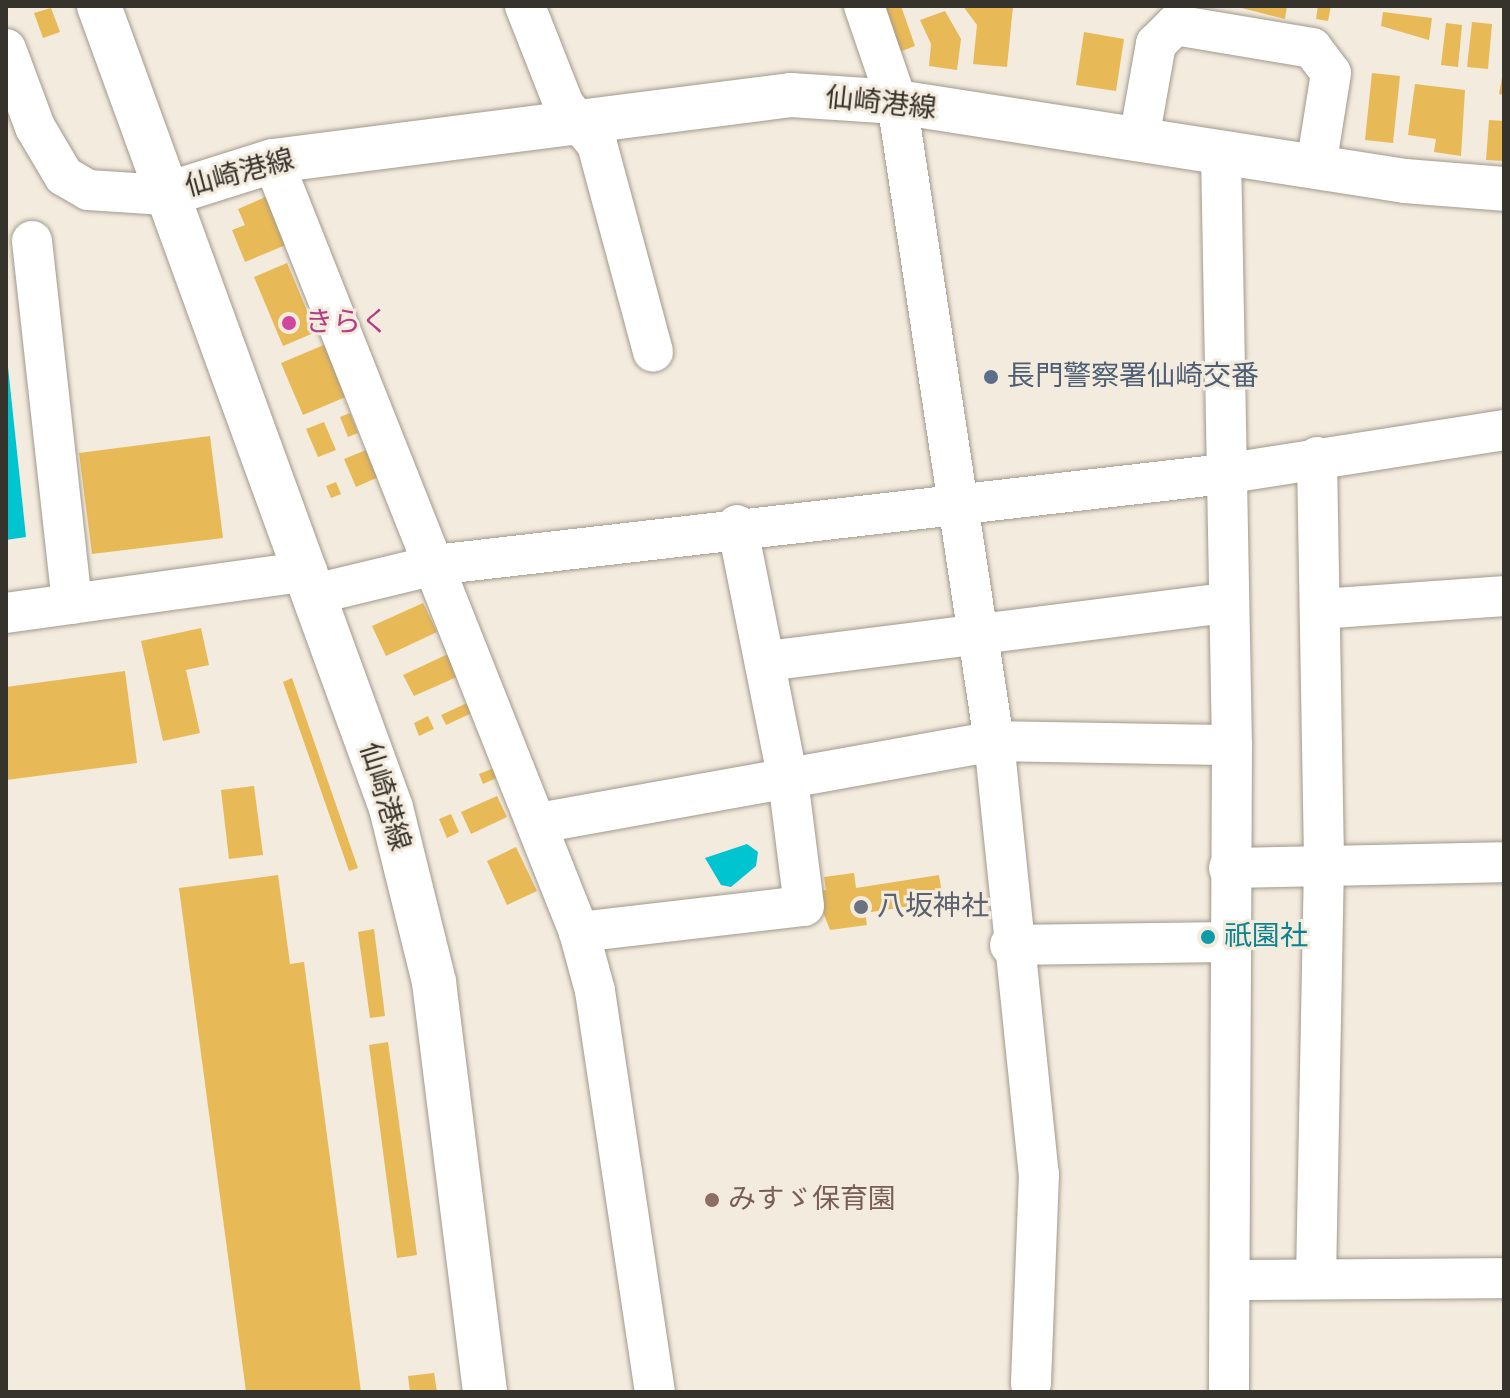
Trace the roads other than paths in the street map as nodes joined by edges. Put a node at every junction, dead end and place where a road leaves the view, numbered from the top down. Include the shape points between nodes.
1 (99, 6) edge
2 (525, 6) edge
3 (864, 6) edge
4 (6, 49) edge
5 (897, 102) junction
6 (580, 119) junction
7 (1139, 139) junction
8 (1221, 153) junction
9 (273, 161) junction
10 (1316, 167) junction
11 (1504, 189) edge
12 (165, 195) junction
13 (32, 241) dead end
14 (653, 352) dead end
15 (1504, 430) edge
16 (1317, 457) junction
17 (1224, 474) junction
18 (956, 501) junction
19 (737, 525) junction
20 (435, 565) junction
21 (311, 582) junction
22 (1504, 596) edge
23 (1228, 603) junction
24 (72, 604) junction
25 (1320, 609) junction
26 (6, 613) edge
27 (977, 633) junction
28 (767, 661) junction
29 (994, 741) junction
30 (1232, 745) junction
31 (788, 780) junction
32 (539, 823) junction
33 (1324, 860) junction
34 (1504, 862) edge
35 (1229, 868) junction
36 (579, 932) junction
37 (1227, 942) junction
38 (1010, 945) junction
39 (1504, 1278) edge
40 (1316, 1279) junction
41 (1234, 1280) junction
42 (1031, 1384) dead end
43 (485, 1392) edge
44 (655, 1392) edge
45 (1229, 1392) edge

1 - 12 main road
2 - 6 street via 564,105
3 - 5 street
4 - 12 street via 35,127 64,176 88,190
5 - 6 main road, 仙崎港線 via 791,95
5 - 7 main road, 仙崎港線
5 - 18 street
6 - 9 main road, 仙崎港線
6 - 14 street via 597,144
7 - 8 main road, 仙崎港線
7 - 10 street via 1156,44 1175,25 1312,48 1331,73
8 - 10 main road, 仙崎港線
8 - 17 street
9 - 12 main road, 仙崎港線
9 - 20 street
10 - 11 main road, 仙崎港線
12 - 21 main road, 仙崎港線
13 - 24 street
15 - 16 street
16 - 17 street
16 - 25 street
17 - 18 street
17 - 23 street
18 - 19 street
18 - 27 street
19 - 20 street
19 - 28 street
20 - 21 street
20 - 32 street
21 - 24 street
21 - 43 main road, 仙崎港線 via 391,808 434,982
22 - 25 street
23 - 27 street
23 - 30 street
24 - 26 street
25 - 33 street
27 - 28 street
27 - 29 street
28 - 31 street
29 - 30 street
29 - 31 street
29 - 38 street
30 - 35 street
31 - 32 street
31 - 36 street via 804,906
32 - 36 street
33 - 34 street
33 - 35 street
33 - 40 street
35 - 37 street
36 - 44 street via 595,991
37 - 38 street
37 - 41 street
38 - 42 street via 1039,1174
39 - 40 street
40 - 41 street
41 - 45 street

